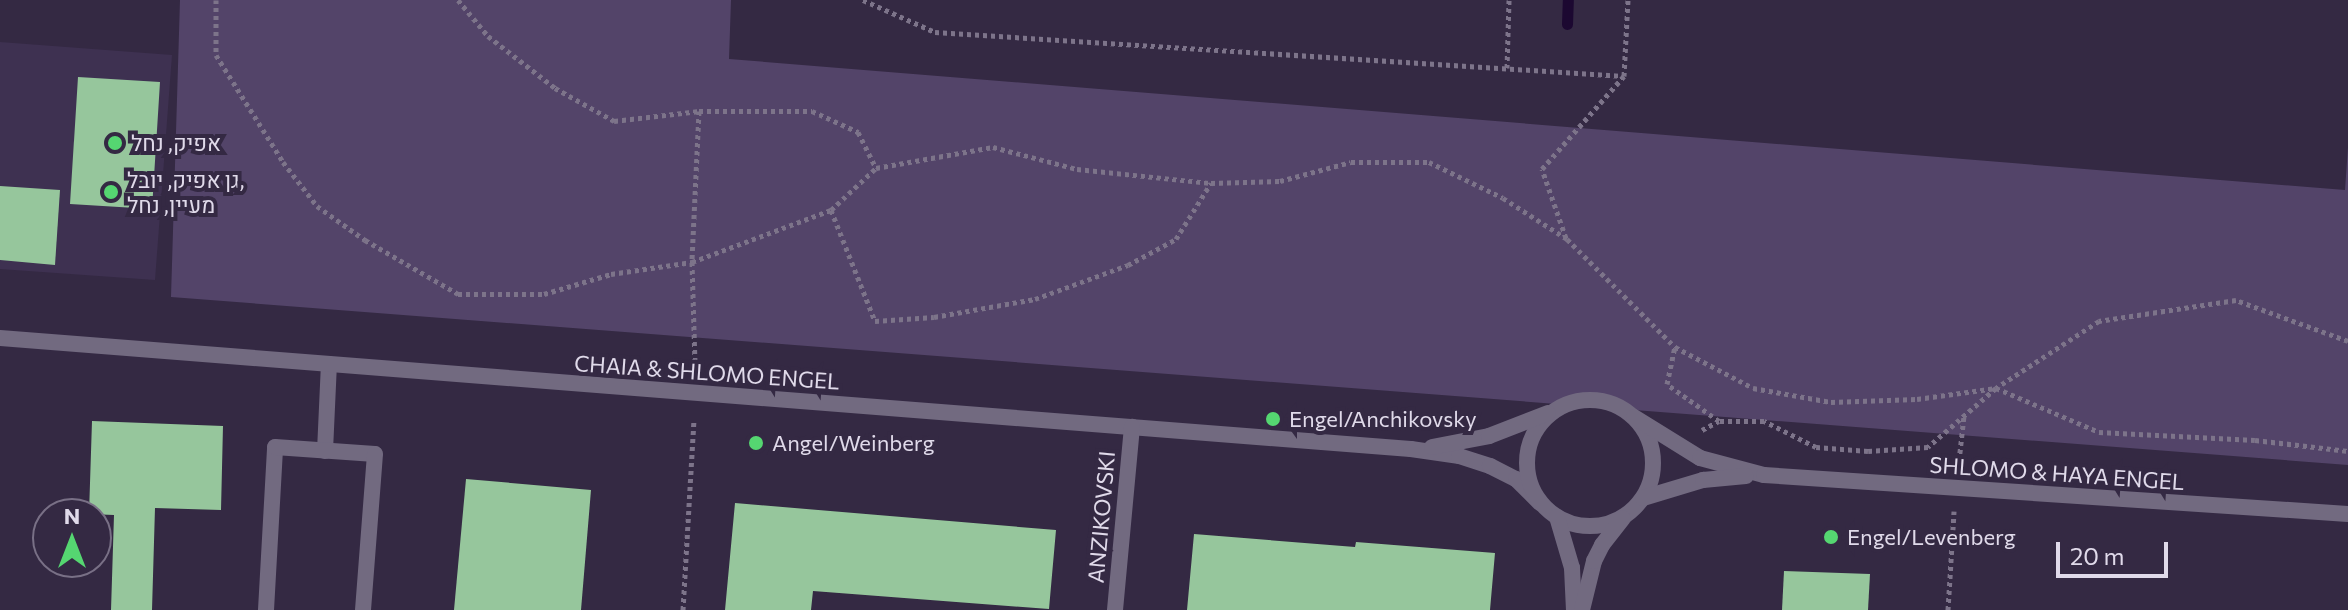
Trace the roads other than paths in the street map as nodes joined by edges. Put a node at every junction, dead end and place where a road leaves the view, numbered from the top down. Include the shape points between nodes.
1 (0, 338) edge
2 (329, 364) junction
3 (1554, 410) junction
4 (1634, 417) junction
5 (1132, 427) junction
6 (1411, 449) junction
7 (325, 451) junction
8 (1764, 475) junction
9 (1643, 498) junction
10 (1540, 503) junction
11 (1630, 512) junction
12 (2348, 514) edge
13 (1557, 517) junction
14 (266, 610) edge
15 (363, 610) edge
16 (1115, 610) edge
17 (1574, 610) edge
18 (1582, 610) edge

1 - 2 street, CHAIA & SHLOMO ENGEL
2 - 5 street, CHAIA & SHLOMO ENGEL
2 - 7 street
3 - 4 street via 1575,401 1597,400
3 - 6 street, CHAIA & SHLOMO ENGEL via 1489,436
3 - 10 street via 1539,425 1526,462
4 - 8 street, SHLOMO & HAYA ENGEL via 1700,458
4 - 9 street via 1653,456
5 - 6 street, CHAIA & SHLOMO ENGEL
5 - 16 street, ANZIKOVSKI
6 - 10 street, CHAIA & SHLOMO ENGEL via 1490,466 1516,479
7 - 14 street via 275,447
7 - 15 street via 375,454
8 - 9 street, SHLOMO & HAYA ENGEL via 1703,480
8 - 12 street, SHLOMO & HAYA ENGEL
9 - 11 street
10 - 13 street
11 - 13 street via 1611,523 1589,526
11 - 18 street via 1602,545
13 - 17 street via 1572,568

